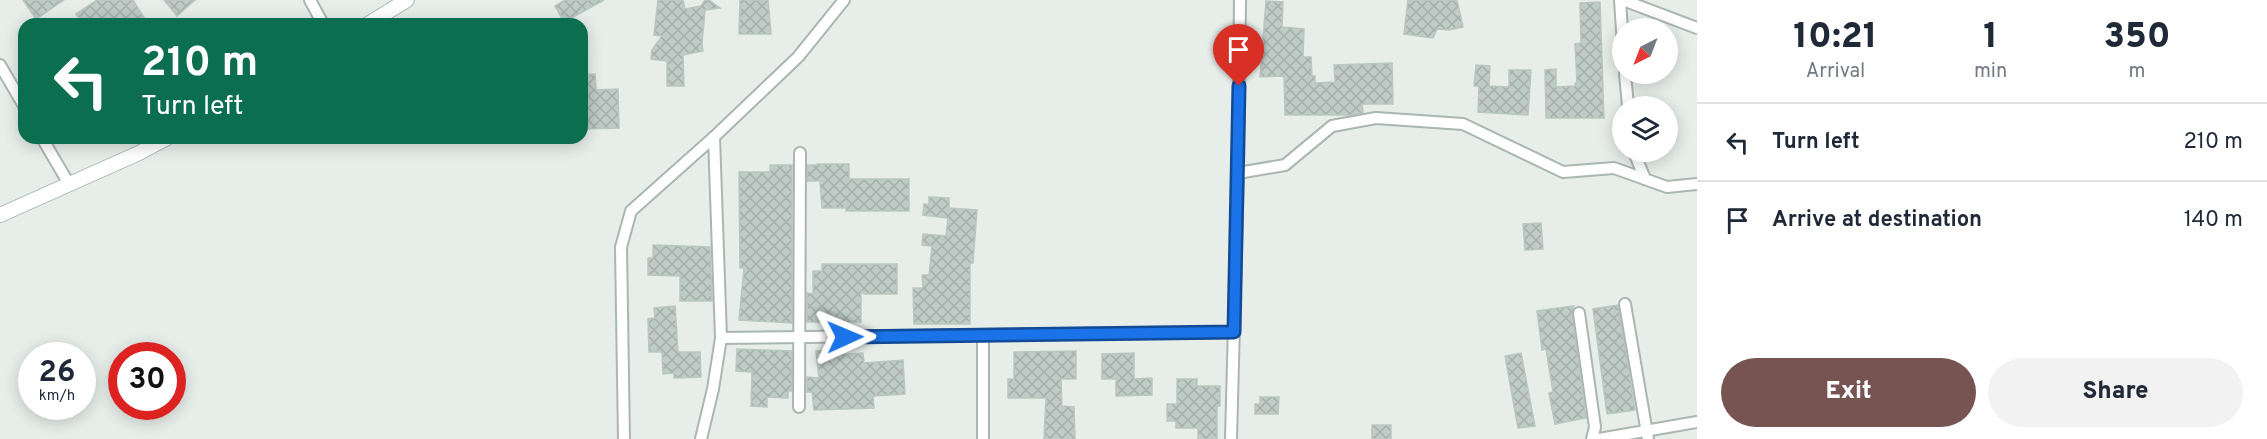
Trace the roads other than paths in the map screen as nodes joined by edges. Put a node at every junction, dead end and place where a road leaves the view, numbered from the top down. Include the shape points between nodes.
1 (310, 0) edge
2 (407, 0) edge
3 (844, 0) edge
4 (1240, 0) edge
5 (1621, 0) edge
6 (320, 18) edge
7 (378, 18) edge
8 (1622, 18) edge
9 (1697, 28) edge
10 (0, 65) edge
11 (18, 96) edge
12 (714, 137) junction
13 (46, 144) edge
14 (156, 144) edge
15 (801, 153) dead end
16 (1638, 162) edge
17 (1238, 173) junction
18 (1645, 179) junction
19 (69, 184) junction
20 (1697, 184) edge
21 (0, 214) edge
22 (1625, 304) dead end
23 (1579, 313) dead end
24 (1234, 332) junction
25 (983, 335) junction
26 (798, 337) junction
27 (721, 338) junction
28 (799, 408) dead end
29 (1697, 422) edge
30 (1647, 435) edge
31 (624, 439) edge
32 (701, 439) edge
33 (983, 439) edge
34 (1232, 439) edge
35 (1592, 439) edge
36 (1599, 439) edge

1 - 6 street
2 - 7 main road
3 - 12 street via 798,57
4 - 17 street
5 - 8 street
5 - 9 street
10 - 11 street
12 - 27 street
12 - 31 street via 632,211 621,247
13 - 19 street
14 - 19 main road
15 - 26 street
16 - 18 street
17 - 18 street via 1285,165 1332,126 1376,118 1463,124 1563,172 1614,168
17 - 24 street
18 - 20 street via 1667,187
19 - 21 main road
22 - 30 street
23 - 35 street via 1595,427
24 - 25 street
24 - 34 street
25 - 26 street
25 - 33 street
26 - 27 street
26 - 28 street
27 - 32 street
29 - 30 street
30 - 36 street

